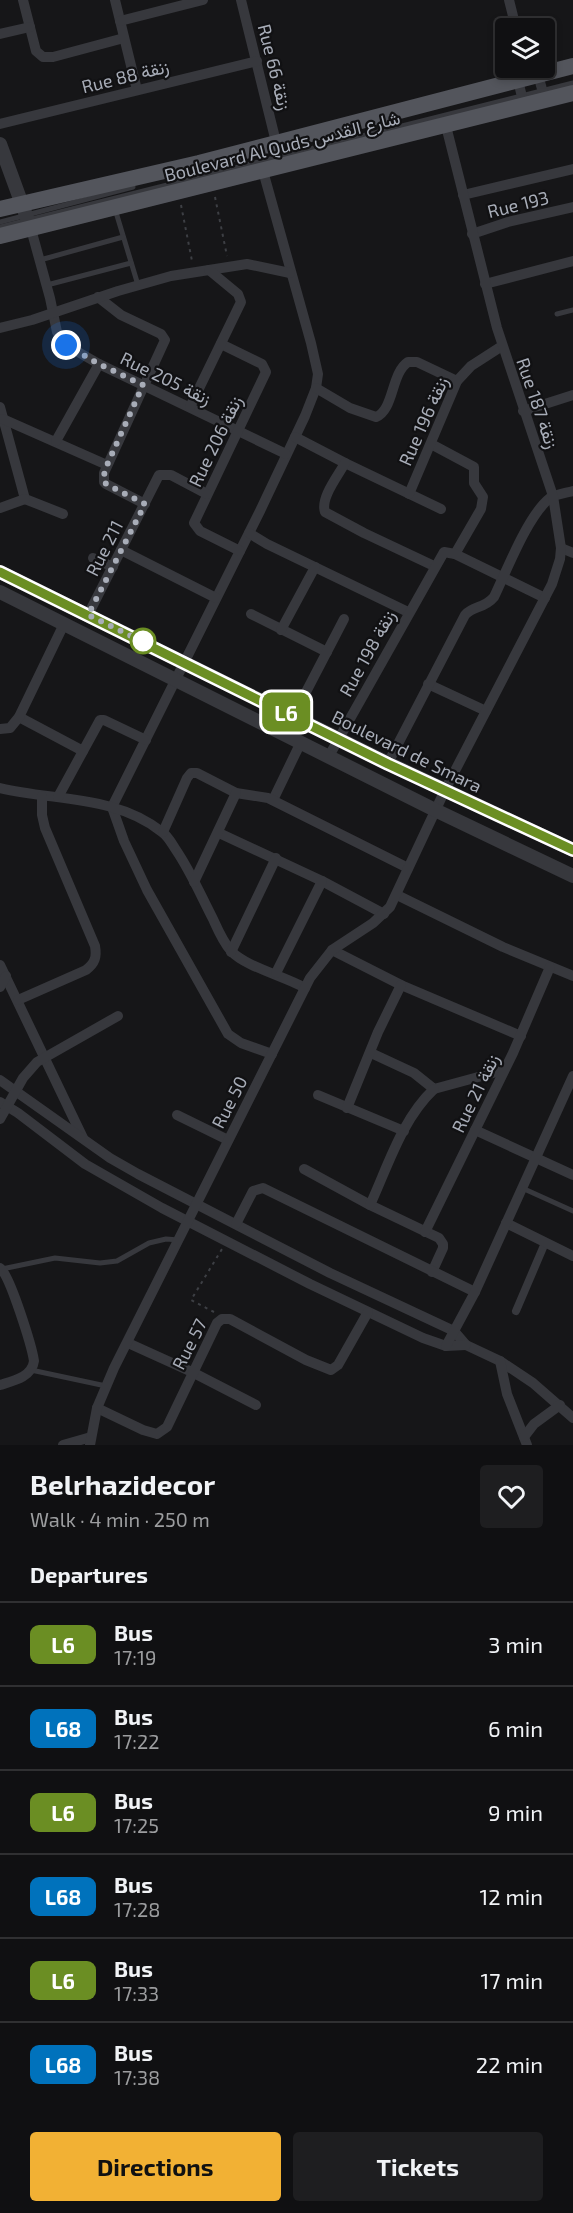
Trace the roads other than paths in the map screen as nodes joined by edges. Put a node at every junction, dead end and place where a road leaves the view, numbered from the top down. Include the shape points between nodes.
1 (23, 0) edge
2 (115, 0) edge
3 (203, 0) edge
4 (241, 0) edge
5 (509, 0) edge
6 (188, 2) edge
7 (514, 18) edge
8 (120, 21) junction
9 (30, 27) junction
10 (0, 34) edge
11 (124, 38) junction
12 (257, 61) junction
13 (573, 66) edge
14 (542, 82) edge
15 (573, 83) edge
16 (518, 88) edge
17 (137, 90) junction
18 (499, 93) dead end
19 (573, 93) edge
20 (0, 124) edge
21 (446, 126) junction
22 (276, 142) junction
23 (0, 144) edge
24 (573, 169) edge
25 (263, 171) junction
26 (463, 195) junction
27 (573, 207) edge
28 (114, 208) junction
29 (0, 209) edge
30 (27, 217) junction
31 (0, 222) edge
32 (0, 227) edge
33 (472, 234) junction
34 (0, 236) edge
35 (123, 237) junction
36 (40, 260) junction
37 (573, 261) edge
38 (131, 263) junction
39 (209, 270) junction
40 (290, 273) junction
41 (485, 284) junction
42 (47, 285) junction
43 (138, 285) junction
44 (98, 297) junction
45 (573, 310) edge
46 (54, 313) junction
47 (557, 315) dead end
48 (0, 328) edge
49 (221, 344) junction
50 (502, 346) junction
51 (99, 364) junction
52 (457, 381) junction
53 (143, 385) junction
54 (316, 388) junction
55 (573, 395) edge
56 (0, 407) edge
57 (190, 407) junction
58 (524, 411) junction
59 (3, 419) junction
60 (239, 431) junction
61 (295, 436) junction
62 (56, 441) junction
63 (431, 444) junction
64 (286, 454) junction
65 (345, 463) junction
66 (107, 465) junction
67 (573, 491) edge
68 (207, 494) junction
69 (409, 494) junction
70 (552, 496) junction
71 (25, 499) junction
72 (145, 504) junction
73 (0, 508) edge
74 (441, 509) dead end
75 (63, 514) dead end
76 (249, 533) junction
77 (561, 548) junction
78 (121, 550) junction
79 (240, 551) junction
80 (451, 553) junction
81 (573, 553) edge
82 (93, 558) dead end
83 (434, 566) junction
84 (113, 567) junction
85 (315, 567) junction
86 (0, 572) edge
87 (502, 579) junction
88 (0, 592) edge
89 (216, 598) junction
90 (545, 598) junction
91 (408, 612) junction
92 (251, 614) dead end
93 (88, 615) junction
94 (344, 619) dead end
95 (64, 624) junction
96 (281, 630) junction
97 (327, 652) junction
98 (184, 662) junction
99 (175, 679) junction
100 (428, 684) junction
101 (486, 711) junction
102 (294, 716) junction
103 (19, 717) junction
104 (0, 729) edge
105 (338, 738) junction
106 (146, 740) junction
107 (301, 742) junction
108 (83, 750) junction
109 (329, 756) junction
110 (388, 764) junction
111 (0, 788) edge
112 (445, 789) junction
113 (236, 794) junction
114 (42, 796) junction
115 (58, 797) junction
116 (273, 800) junction
117 (112, 807) junction
118 (435, 810) junction
119 (163, 832) junction
120 (219, 833) junction
121 (573, 850) edge
122 (276, 858) junction
123 (408, 868) junction
124 (573, 876) edge
125 (322, 881) junction
126 (194, 882) junction
127 (397, 895) junction
128 (384, 914) junction
129 (332, 950) junction
130 (231, 952) junction
131 (0, 965) edge
132 (550, 967) junction
133 (276, 973) junction
134 (6, 976) junction
135 (573, 976) edge
136 (401, 985) junction
137 (0, 987) edge
138 (305, 988) junction
139 (18, 1000) junction
140 (118, 1016) dead end
141 (521, 1036) junction
142 (370, 1053) junction
143 (272, 1054) junction
144 (45, 1056) junction
145 (504, 1070) junction
146 (573, 1076) edge
147 (0, 1080) edge
148 (434, 1089) junction
149 (16, 1090) junction
150 (318, 1095) dead end
151 (3, 1104) edge
152 (346, 1108) junction
153 (177, 1115) dead end
154 (0, 1119) edge
155 (475, 1130) junction
156 (404, 1131) junction
157 (84, 1140) junction
158 (228, 1140) junction
159 (537, 1158) junction
160 (304, 1169) dead end
161 (573, 1175) edge
162 (522, 1188) junction
163 (196, 1205) junction
164 (369, 1205) junction
165 (573, 1211) edge
166 (188, 1221) junction
167 (506, 1223) junction
168 (236, 1224) junction
169 (425, 1232) junction
170 (180, 1240) junction
171 (545, 1243) junction
172 (573, 1256) edge
173 (1, 1269) edge
174 (432, 1272) junction
175 (475, 1292) junction
176 (516, 1311) dead end
177 (368, 1312) junction
178 (454, 1331) junction
179 (128, 1342) junction
180 (466, 1345) junction
181 (446, 1346) junction
182 (500, 1361) junction
183 (32, 1370) junction
184 (192, 1372) junction
185 (0, 1385) edge
186 (106, 1386) junction
187 (256, 1405) dead end
188 (560, 1405) junction
189 (97, 1408) junction
190 (573, 1418) edge
191 (91, 1441) edge
192 (525, 1441) edge
193 (63, 1445) edge

1 - 9 street
2 - 8 street
3 - 6 street
4 - 12 street, Rue 66 زنقة
5 - 7 street
6 - 8 street
8 - 11 street
9 - 10 street
9 - 11 street via 36,51 46,57
11 - 17 street
12 - 17 street, Rue 88 زنقة
12 - 22 street, Rue 66 زنقة
13 - 14 main road, Boulevard Al Quds شارع القدس
14 - 15 lane
14 - 16 main road, Boulevard Al Quds شارع القدس
14 - 16 main road, Boulevard Al Quds شارع القدس
14 - 19 main road, Boulevard Al Quds شارع القدس
16 - 21 main road, Boulevard Al Quds شارع القدس
16 - 22 main road, Boulevard Al Quds شارع القدس
16 - 30 lane
17 - 20 street, Rue 88 زنقة
18 - 30 lane
21 - 25 main road, Boulevard Al Quds شارع القدس
21 - 26 street, Rue 187 زنقة
22 - 30 main road, Boulevard Al Quds شارع القدس
23 - 30 street
24 - 26 street
25 - 28 main road, Boulevard Al Quds شارع القدس
25 - 40 street
26 - 33 street, Rue 187 زنقة
27 - 33 street, Rue 193
28 - 30 main road, Boulevard Al Quds شارع القدس
28 - 35 lane
29 - 30 main road, Boulevard Al Quds شارع القدس
30 - 31 lane
30 - 32 lane
30 - 34 main road, Boulevard Al Quds شارع القدس
30 - 36 street, Rue 205 زنقة
33 - 41 street, Rue 187 زنقة
35 - 36 lane
35 - 38 lane
36 - 42 street, Rue 205 زنقة
37 - 41 street
38 - 42 lane
38 - 43 lane
39 - 40 street via 257,264
39 - 43 street
39 - 49 street via 241,298
40 - 54 street via 317,366
41 - 50 street, Rue 187 زنقة
42 - 46 street, Rue 205 زنقة
43 - 44 street
44 - 46 street
44 - 53 street via 121,315 164,337
45 - 47 lane
46 - 48 street
46 - 51 street, Rue 205 زنقة via 62,341
49 - 57 street
49 - 60 street, Rue 206 زنقة via 266,369
50 - 52 street, Rue 196 زنقة via 471,366
50 - 58 street, Rue 187 زنقة
51 - 53 street, Rue 205 زنقة
51 - 62 street
52 - 54 street via 408,362 401,368 382,412 376,417 350,408
52 - 63 street, Rue 196 زنقة
53 - 57 street, Rue 205 زنقة
53 - 66 street
54 - 61 street
55 - 58 street
56 - 59 street
57 - 60 street, Rue 205 زنقة
58 - 70 street, Rue 187 زنقة
59 - 62 street
59 - 71 street
60 - 64 street, Rue 205 زنقة
60 - 68 street, Rue 206 زنقة
61 - 64 street
61 - 65 street, Rue 196 زنقة
62 - 66 street
63 - 69 street, Rue 196 زنقة
63 - 80 street, Rue 198 زنقة via 470,463 475,470 474,483 482,493 481,509
64 - 76 street
65 - 69 street, Rue 196 زنقة
65 - 83 street via 326,498 325,512
66 - 72 street via 103,478 106,484
67 - 70 street
68 - 72 street, Rue 211 via 171,475 159,475
68 - 79 street, Rue 206 زنقة via 194,519 195,526
69 - 74 street, Rue 196 زنقة
70 - 77 street, Rue 187 زنقة
70 - 87 street via 535,516
71 - 73 street
71 - 75 street
72 - 78 street, Rue 211
76 - 79 street
76 - 85 street
77 - 81 street
77 - 90 street, Rue 187 زنقة
78 - 84 street, Rue 211
78 - 89 street
79 - 89 street
80 - 83 street, Rue 198 زنقة via 441,555
80 - 87 street
82 - 84 street
83 - 91 street, Rue 198 زنقة
84 - 93 street, Rue 211
85 - 91 street
85 - 96 street
86 - 93 street, Boulevard de Smara
87 - 90 street
87 - 100 street via 487,604 465,615
88 - 95 street
89 - 98 street
90 - 101 street, Rue 187 زنقة
91 - 105 street, Rue 198 زنقة
92 - 96 street
93 - 98 street, Boulevard de Smara
94 - 97 street
95 - 99 street
95 - 103 street
96 - 97 street
97 - 102 street
98 - 99 street
98 - 102 street, Boulevard de Smara
99 - 106 street
99 - 107 street
100 - 101 street
100 - 110 street
101 - 112 street, Rue 187 زنقة
102 - 105 street, Boulevard de Smara
103 - 104 street via 10,728
103 - 108 street
105 - 109 street, Rue 198 زنقة
105 - 110 street, Boulevard de Smara
106 - 108 street via 102,719
106 - 117 street
107 - 109 street
107 - 116 street
108 - 115 street
109 - 118 street
110 - 112 street, Boulevard de Smara
111 - 114 street
112 - 118 street, Rue 187 زنقة
112 - 121 street, Boulevard de Smara
113 - 116 street
113 - 119 street via 191,773
113 - 120 street
114 - 115 street
114 - 139 street via 45,828 95,946 96,957 86,970
115 - 117 street
116 - 123 street
117 - 119 street
117 - 143 street via 147,890 228,1034
118 - 123 street, Rue 50
118 - 124 street
119 - 126 street
120 - 122 street
120 - 126 street
122 - 125 street
122 - 130 street
123 - 127 street, Rue 50
125 - 128 street
125 - 133 street
126 - 130 street
127 - 128 street, Rue 50
127 - 132 street
128 - 129 street, Rue 50
129 - 136 street
129 - 138 street, Rue 50
130 - 133 street
131 - 134 street
132 - 135 street
132 - 141 street, Rue 21 زنقة
133 - 138 street
134 - 137 street
134 - 139 street
136 - 141 street
136 - 142 street
138 - 143 street, Rue 50
139 - 144 street
140 - 144 street
141 - 145 street, Rue 21 زنقة
142 - 148 street via 414,1073
142 - 152 street
143 - 158 street, Rue 50
144 - 149 street via 27,1072
144 - 157 street
145 - 148 street
145 - 155 street, Rue 21 زنقة
146 - 159 street
147 - 149 street
148 - 156 street via 418,1106
149 - 151 street
149 - 157 street
150 - 152 street
151 - 154 street
151 - 166 street via 85,1164
152 - 156 street
153 - 158 street
155 - 159 street
155 - 169 street, Rue 21 زنقة
156 - 164 street
157 - 163 street
158 - 163 street, Rue 50
159 - 161 street
159 - 162 street
160 - 164 street
162 - 165 lane
162 - 167 street
163 - 166 street, Rue 50
163 - 168 street
164 - 169 street
166 - 170 street, Rue 50
166 - 177 street
167 - 171 street
167 - 175 street
168 - 174 street via 253,1191 263,1188
168 - 178 street
169 - 174 street via 443,1244
170 - 173 lane via 149,1243 117,1261 55,1258
170 - 179 street, Rue 50
171 - 172 street
171 - 176 street
173 - 183 street via 34,1357
174 - 175 street
175 - 178 street
177 - 181 street
177 - 184 street, Rue 57 via 335,1369 324,1368 224,1317 217,1323
178 - 180 street
178 - 181 street
179 - 184 street
179 - 186 street, Rue 50
180 - 181 street
180 - 182 street
182 - 188 street
182 - 192 street via 507,1394
183 - 185 street
183 - 186 lane
184 - 187 street
184 - 189 street, Rue 57 via 167,1427 157,1434
186 - 189 street, Rue 50
188 - 190 street
188 - 192 street via 534,1424
189 - 191 street, Rue 50
191 - 193 street, Rue 50

